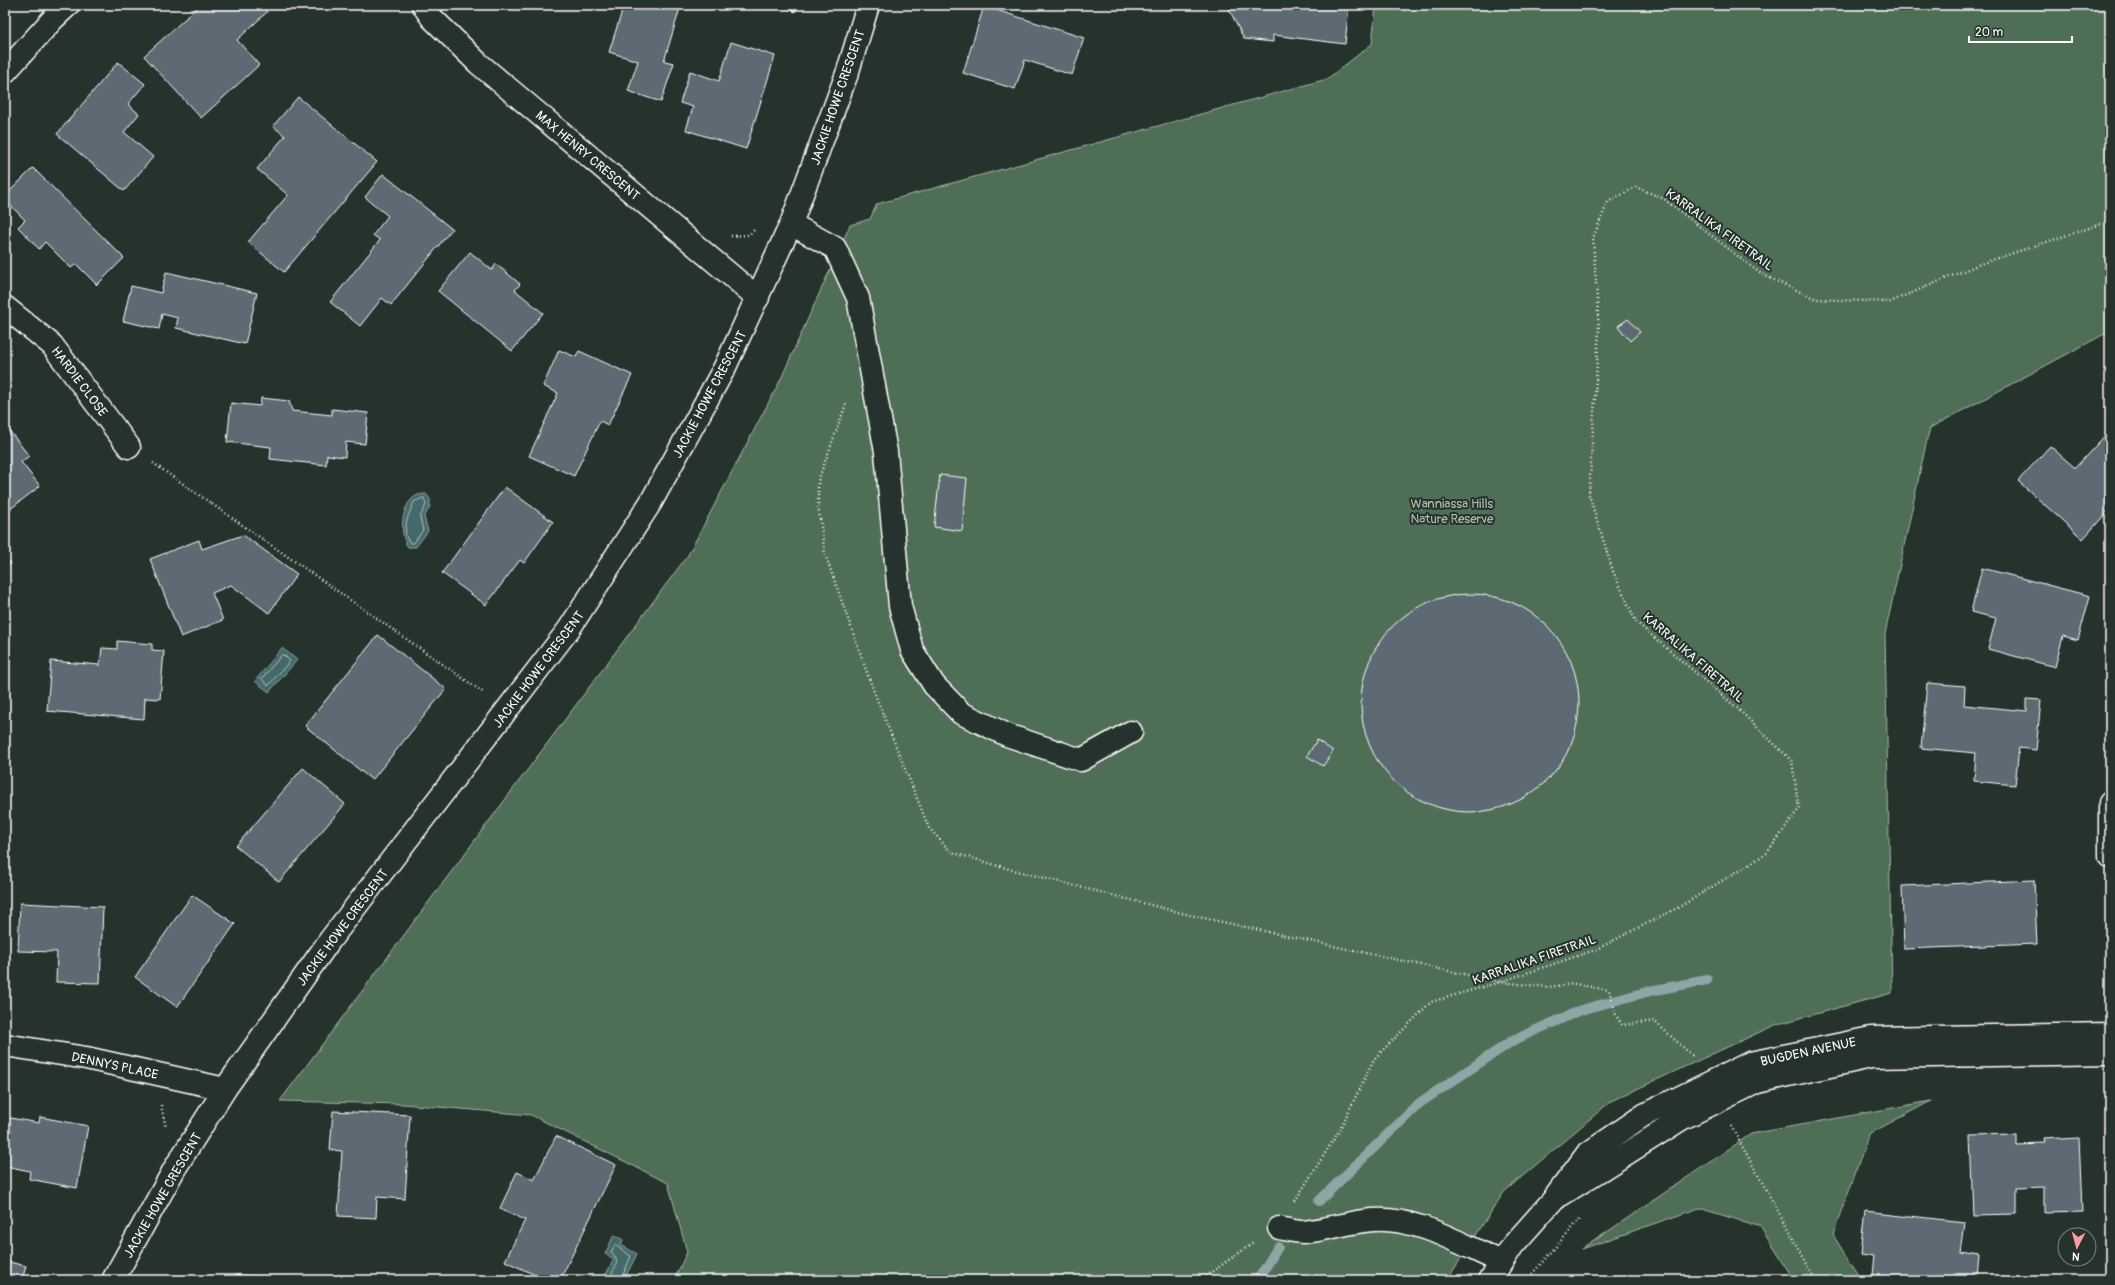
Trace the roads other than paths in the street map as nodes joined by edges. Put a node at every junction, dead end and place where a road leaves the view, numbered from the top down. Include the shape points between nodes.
1 (68, 5) edge
2 (423, 5) edge
3 (868, 5) edge
4 (5, 72) edge
5 (791, 224) junction
6 (758, 298) junction
7 (5, 307) edge
8 (130, 447) road end
9 (1131, 732) dead end
10 (2110, 804) edge
11 (2110, 857) edge
12 (2110, 1034) edge
13 (5, 1045) edge
14 (1871, 1047) junction
15 (2110, 1053) edge
16 (225, 1090) junction
17 (1279, 1228) road end
18 (1502, 1262) junction
19 (113, 1280) edge
20 (1490, 1280) edge

1 - 4 street
2 - 6 street, MAX HENRY CRESCENT via 432,18 478,63
3 - 5 street, JACKIE HOWE CRESCENT via 848,71
5 - 6 street, JACKIE HOWE CRESCENT
5 - 9 street via 835,248 858,298 886,452 900,606 912,650 934,685 962,714 1007,735 1081,760
6 - 16 street, JACKIE HOWE CRESCENT via 725,367 652,502 570,629 330,940
7 - 8 street, HARDIE CLOSE via 52,345
10 - 11 street
12 - 14 street, BUGDEN AVENUE
13 - 16 street, DENNYS PLACE via 86,1058
14 - 15 street, BUGDEN AVENUE
14 - 18 street, BUGDEN AVENUE via 1757,1082 1683,1118 1553,1200 1513,1245
16 - 19 street, JACKIE HOWE CRESCENT via 175,1168
17 - 18 street via 1301,1232 1374,1219 1402,1222 1440,1233
18 - 20 street, BUGDEN AVENUE

